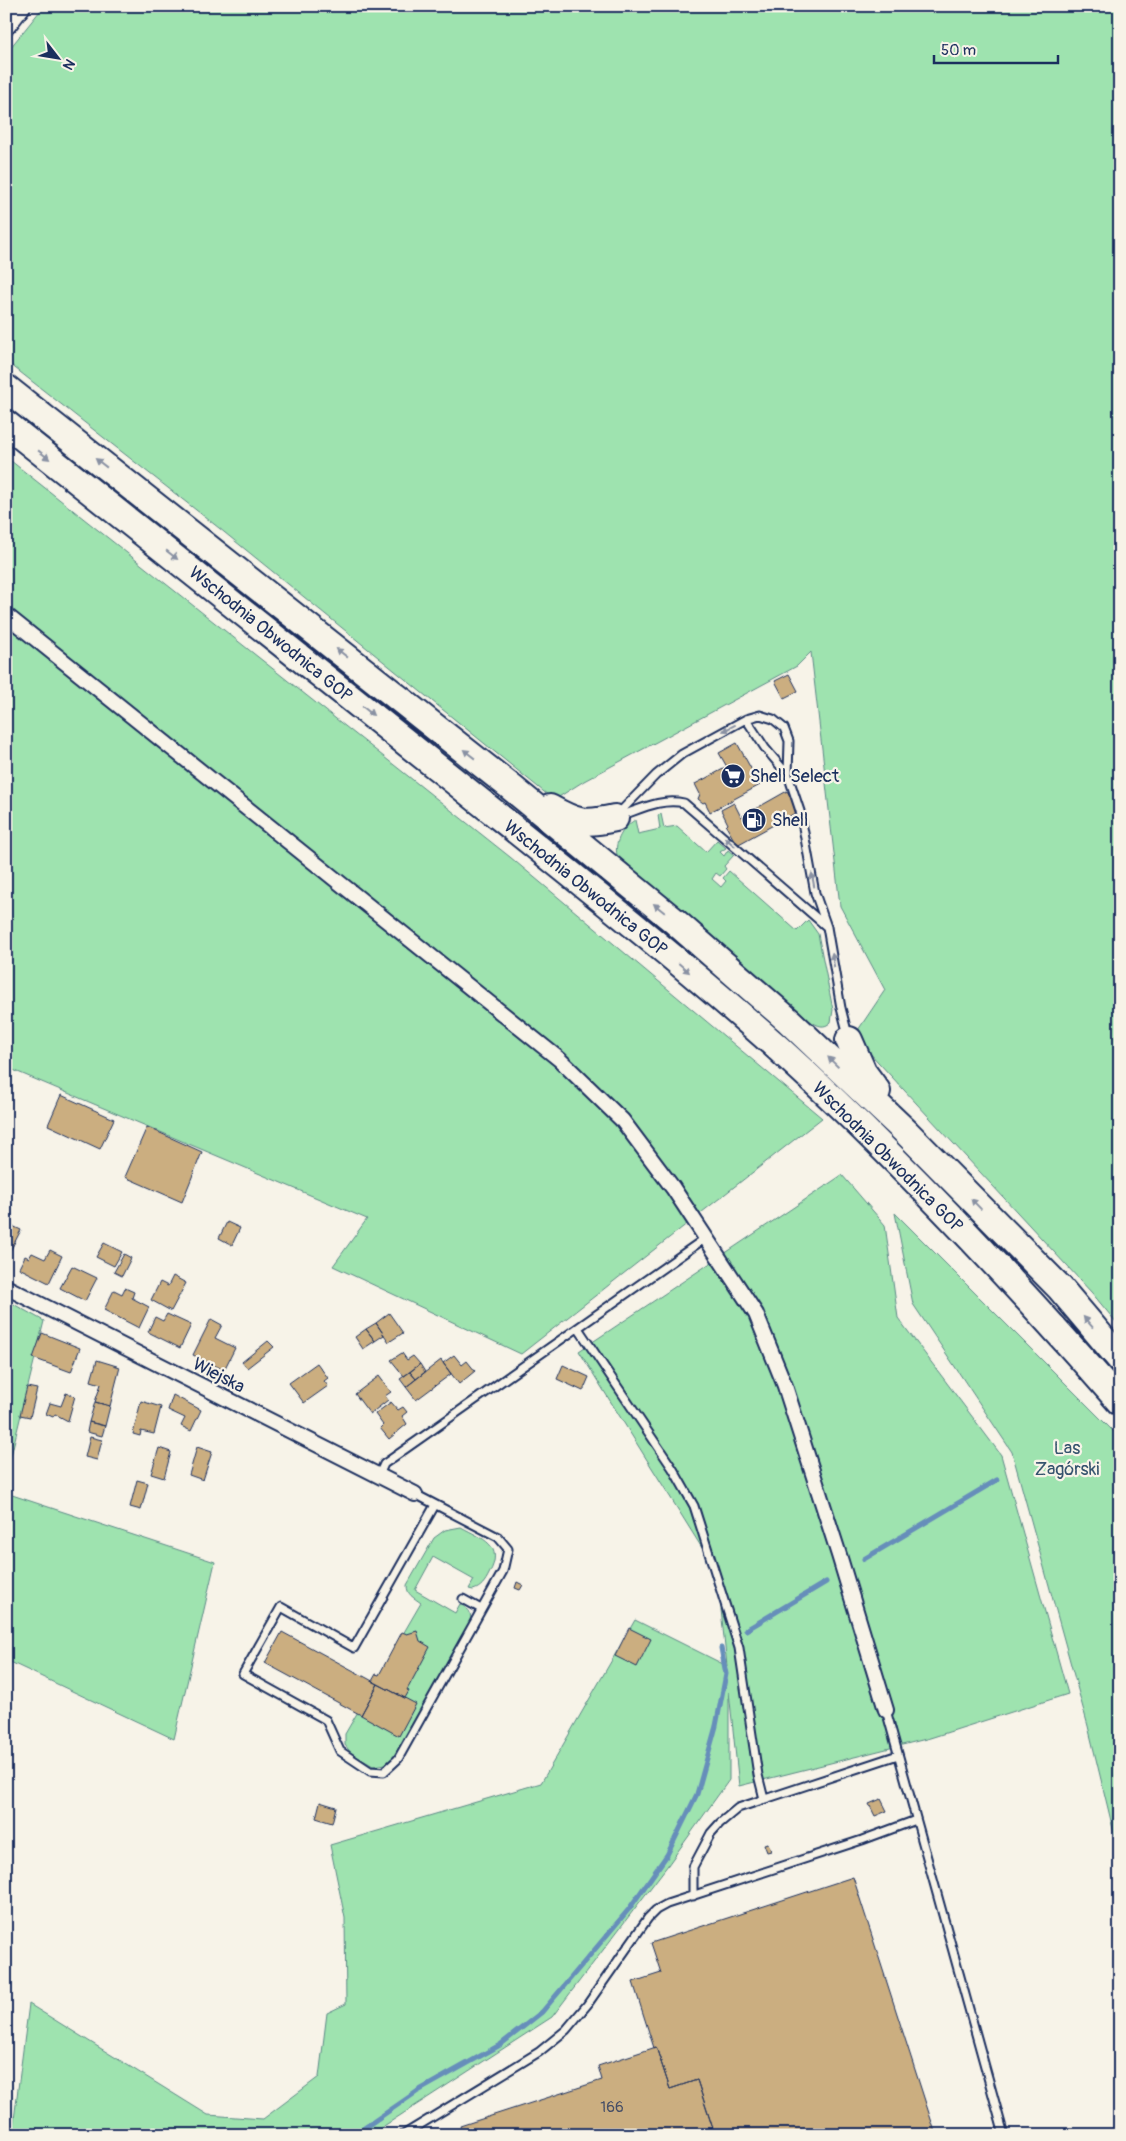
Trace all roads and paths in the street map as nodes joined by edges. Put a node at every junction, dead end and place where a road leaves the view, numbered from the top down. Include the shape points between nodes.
1 (20, 6) edge
2 (6, 24) edge
3 (6, 388) edge
4 (6, 424) edge
5 (6, 615) edge
6 (746, 719) junction
7 (788, 775) junction
8 (507, 784) junction
9 (615, 818) junction
10 (827, 926) junction
11 (850, 1040) joint
12 (906, 1132) junction
13 (707, 1237) junction
14 (6, 1288) edge
15 (578, 1328) junction
16 (1120, 1359) edge
17 (1120, 1402) edge
18 (379, 1475) junction
19 (415, 1494) joint
20 (435, 1505) junction
21 (463, 1599) dead end
22 (481, 1609) junction
23 (886, 1710) joint
24 (898, 1755) junction
25 (764, 1799) junction
26 (916, 1820) junction
27 (692, 1896) junction
28 (404, 2135) edge
29 (1004, 2135) edge

1 - 2 street
8 -> 3 highway, Wschodnia Obwodnica GOP
4 -> 17 highway, Wschodnia Obwodnica GOP via 511,826 778,1048 943,1210 1043,1314
5 - 13 street via 559,1059 622,1120
6 - 7 lane
6 - 7 lane via 760,715 773,719 784,728 789,741
6 -> 9 lane via 682,754 656,775
10 -> 7 lane via 816,893 800,810
8 - 9 highway via 578,822 594,823
12 -> 8 highway, Wschodnia Obwodnica GOP via 789,1021 672,919
10 -> 9 lane via 684,803 671,800 656,803
11 -> 10 lane
11 - 12 highway via 863,1072
16 -> 12 highway, Wschodnia Obwodnica GOP via 1060,1288
13 - 15 lane
13 - 23 street via 756,1314 784,1386
14 - 18 street, Wiejska
15 - 18 lane via 384,1464
15 - 25 lane via 673,1469 694,1506 739,1648
18 - 19 street, Wiejska
19 - 20 lane
20 - 22 lane via 498,1537 508,1549 503,1570
20 - 22 lane via 354,1648 281,1607 243,1674 326,1720 340,1751 370,1770 384,1772 398,1759
21 - 22 lane
23 - 24 lane
24 - 25 lane
24 - 26 lane
25 - 27 lane via 738,1808 711,1833 693,1867
26 - 27 lane
26 - 29 lane
27 - 28 lane via 666,1904 648,1918 587,2005 559,2036 539,2052

